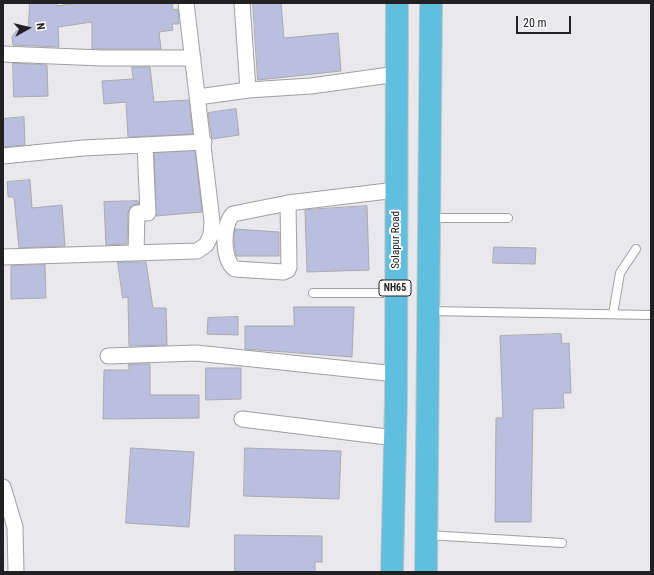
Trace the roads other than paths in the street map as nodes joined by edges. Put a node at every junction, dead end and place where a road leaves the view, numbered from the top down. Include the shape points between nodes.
1 (186, 3) edge
2 (242, 3) edge
3 (398, 3) edge
4 (431, 3) edge
5 (3, 54) edge
6 (193, 58) junction
7 (397, 74) junction
8 (248, 90) junction
9 (198, 98) junction
10 (204, 142) junction
11 (145, 145) junction
12 (3, 156) edge
13 (396, 190) junction
14 (288, 203) junction
15 (429, 218) junction
16 (508, 218) dead end
17 (636, 249) dead end
18 (136, 253) junction
19 (3, 257) edge
20 (313, 293) dead end
21 (395, 293) junction
22 (428, 311) junction
23 (613, 314) junction
24 (651, 315) edge
25 (108, 356) dead end
26 (396, 374) junction
27 (242, 419) dead end
28 (395, 438) junction
29 (3, 486) edge
30 (426, 535) junction
31 (562, 543) dead end
32 (16, 572) edge
33 (392, 572) edge
34 (426, 572) edge

1 - 6 street
2 - 8 street
3 - 7 highway, Solapur Road / NH65
4 - 15 highway
5 - 6 street
6 - 9 street
7 - 8 street via 311,86
7 - 13 highway, Solapur Road / NH65
8 - 9 street
9 - 10 street
10 - 11 street
10 - 18 street via 212,221 212,235 206,245 197,251
11 - 12 street
11 - 18 street via 148,213 137,213
13 - 14 street
13 - 21 highway, Solapur Road / NH65
14 - 14 street via 288,270 275,272 235,269 231,266 225,237 229,218 239,212
15 - 16 lane
15 - 22 highway
17 - 23 lane via 620,273
18 - 19 street
20 - 21 lane
21 - 26 highway, Solapur Road / NH65
22 - 23 lane
22 - 30 highway
23 - 24 lane
25 - 26 street via 196,353
26 - 28 highway, Solapur Road / NH65
27 - 28 street
28 - 33 highway, Solapur Road / NH65
29 - 32 street via 15,527
30 - 31 lane
30 - 34 highway

